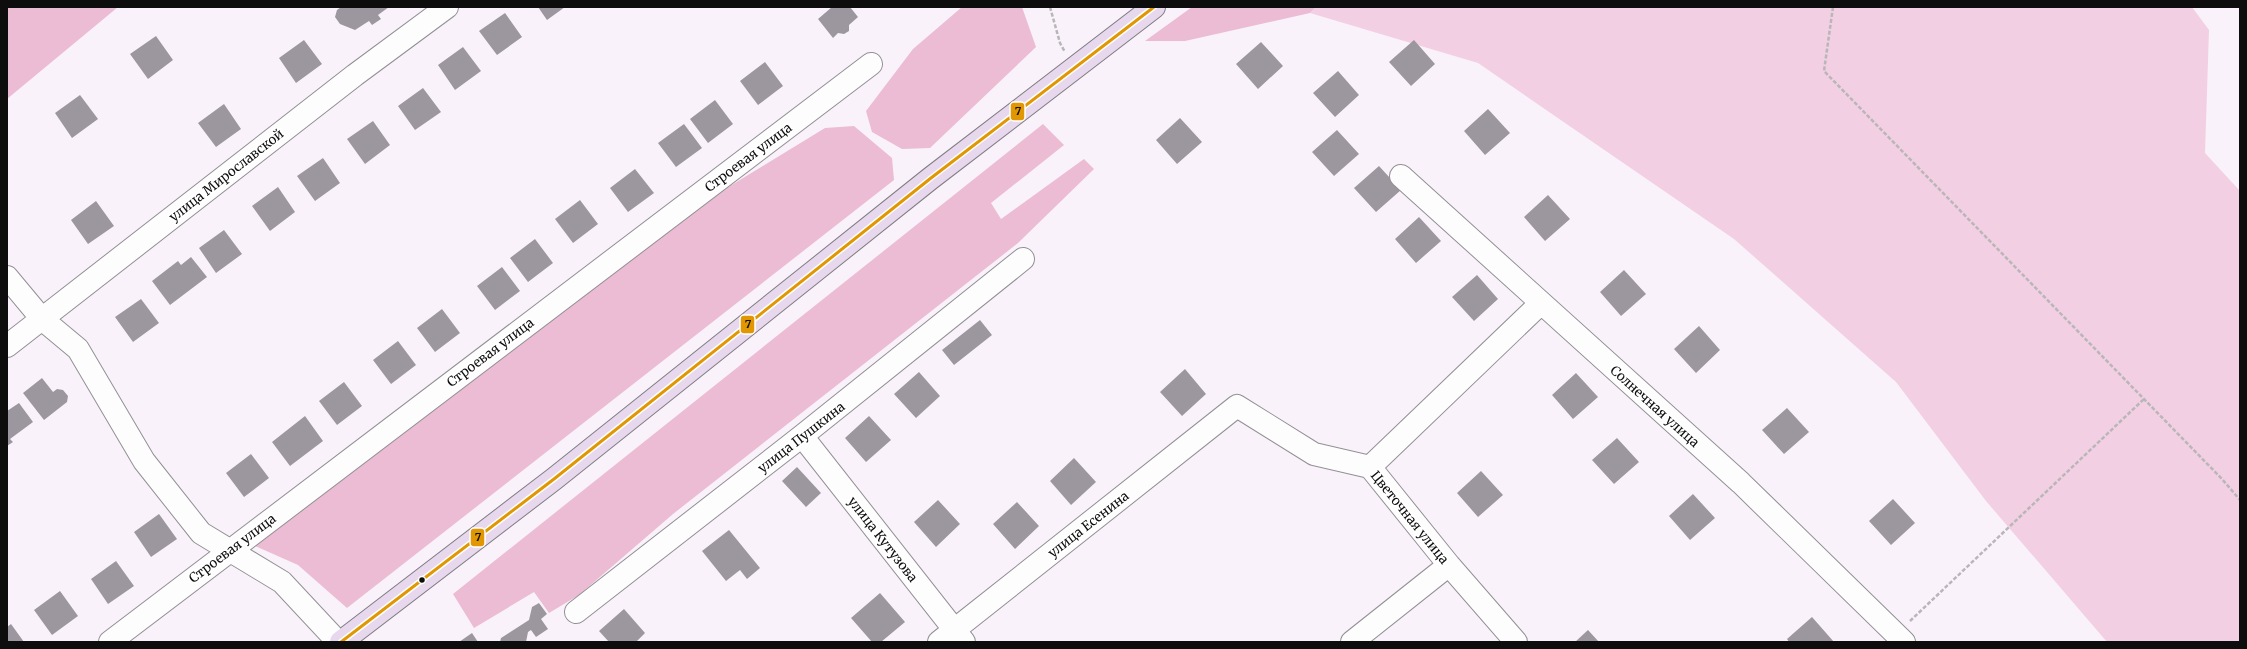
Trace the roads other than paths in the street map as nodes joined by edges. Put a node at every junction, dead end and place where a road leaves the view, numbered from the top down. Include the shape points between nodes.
1 (447, 7) edge
2 (1154, 7) edge
3 (871, 64) dead end
4 (1401, 176) dead end
5 (1023, 259) dead end
6 (7, 277) edge
7 (1541, 303) junction
8 (42, 319) junction
9 (7, 346) edge
10 (1237, 406) joint
11 (802, 436) junction
12 (1370, 467) junction
13 (228, 550) junction
14 (1449, 565) junction
15 (576, 612) dead end
16 (953, 638) edge
17 (1900, 638) edge
18 (110, 642) edge
19 (339, 642) edge
20 (1352, 642) edge
21 (1516, 642) edge

1 - 8 street, улица Мирославской via 355,75
2 - 19 main road via 919,188 554,479
3 - 13 street, Строевая улица
4 - 7 street, Солнечная улица
5 - 11 street, улица Пушкина
6 - 8 street
7 - 12 street
7 - 17 street, Солнечная улица via 1741,483
8 - 9 street, улица Мирославской
8 - 13 street via 78,349 144,461 201,533
10 - 12 street, Цветочная улица via 1314,454
10 - 16 street, улица Есенина
11 - 15 street, улица Пушкина
11 - 16 street, улица Кутузова
12 - 14 street, Цветочная улица
13 - 18 street, Строевая улица
13 - 19 street via 282,582
14 - 20 street
14 - 21 street, Цветочная улица

